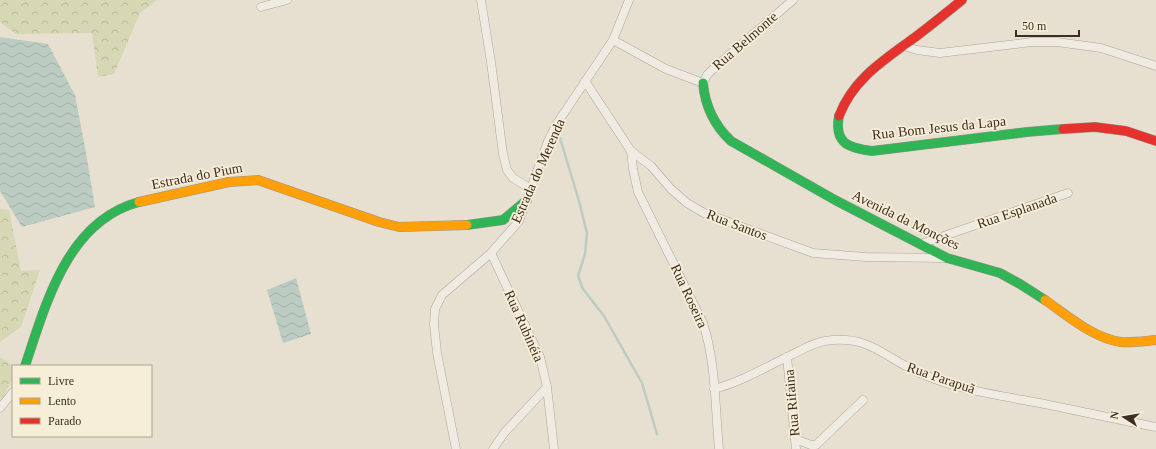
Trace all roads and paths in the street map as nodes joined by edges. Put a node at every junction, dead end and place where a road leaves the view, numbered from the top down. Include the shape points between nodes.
1 (287, 0) edge
2 (481, 0) edge
3 (629, 0) edge
4 (793, 0) edge
5 (962, 0) edge
6 (261, 7) dead end
7 (613, 40) junction
8 (904, 46) junction
9 (1156, 66) edge
10 (585, 81) junction
11 (703, 83) junction
12 (1156, 141) edge
13 (631, 151) junction
14 (531, 189) junction
15 (1068, 193) dead end
16 (527, 200) junction
17 (503, 220) junction
18 (512, 229) junction
19 (921, 244) junction
20 (491, 253) junction
21 (947, 258) junction
22 (1156, 340) edge
23 (787, 357) junction
24 (25, 365) edge
25 (547, 387) junction
26 (714, 389) junction
27 (12, 393) edge
28 (863, 400) dead end
29 (0, 408) edge
30 (1156, 428) edge
31 (795, 439) junction
32 (456, 449) edge
33 (493, 449) edge
34 (554, 449) edge
35 (719, 449) edge
36 (796, 449) edge

1 - 6 street
2 - 14 street via 507,170 513,178
3 - 7 street, Estrada do Merenda
4 - 11 street, Rua Belmonte via 713,69
5 - 8 street
7 - 10 street, Estrada do Merenda
7 - 11 street, Rua Belmonte via 666,69
8 - 9 street via 929,53 940,53 1032,42 1057,42 1100,48
8 - 12 street, Rua Bom Jesus da Lapa via 857,84 846,103 837,126 838,134 848,146 872,151 1027,132 1095,127 1126,131
10 - 13 street, Rua Santos
10 - 14 street, Estrada do Merenda via 556,125
11 - 19 street, Avenida da Monções via 705,99 716,125 731,141 835,200
13 - 21 street, Rua Santos via 651,166 687,203 704,213 813,253 866,257
13 - 26 street, Rua Roseira via 638,192 703,323 712,359
14 - 16 street, Estrada do Merenda
15 - 19 street, Rua Esplanada
16 - 17 street, Estrada do Pium
16 - 18 street, Estrada do Merenda via 519,221
17 - 18 street via 509,223
17 - 24 street, Estrada do Pium via 426,228 399,227 266,182 246,179 143,201 111,212 82,238 50,293
18 - 20 street, Estrada do Merenda
19 - 21 street, Avenida da Monções
20 - 25 street, Rua Rubinéia via 540,357
20 - 32 street, Estrada do Merenda via 442,294 436,309 434,324 437,353
21 - 22 street, Avenida da Monções via 1000,273 1091,331 1108,339 1123,342
23 - 26 street, Rua Parapuã via 746,378
23 - 30 street, Rua Parapuã via 824,341 856,341 875,347 921,374 962,388
23 - 31 street, Rua Rifaina
25 - 33 street via 505,432
25 - 34 street, Rua Rubinéia
26 - 35 street, Rua Roseira
27 - 29 street
28 - 31 street via 816,445
31 - 36 street, Rua Rifaina

